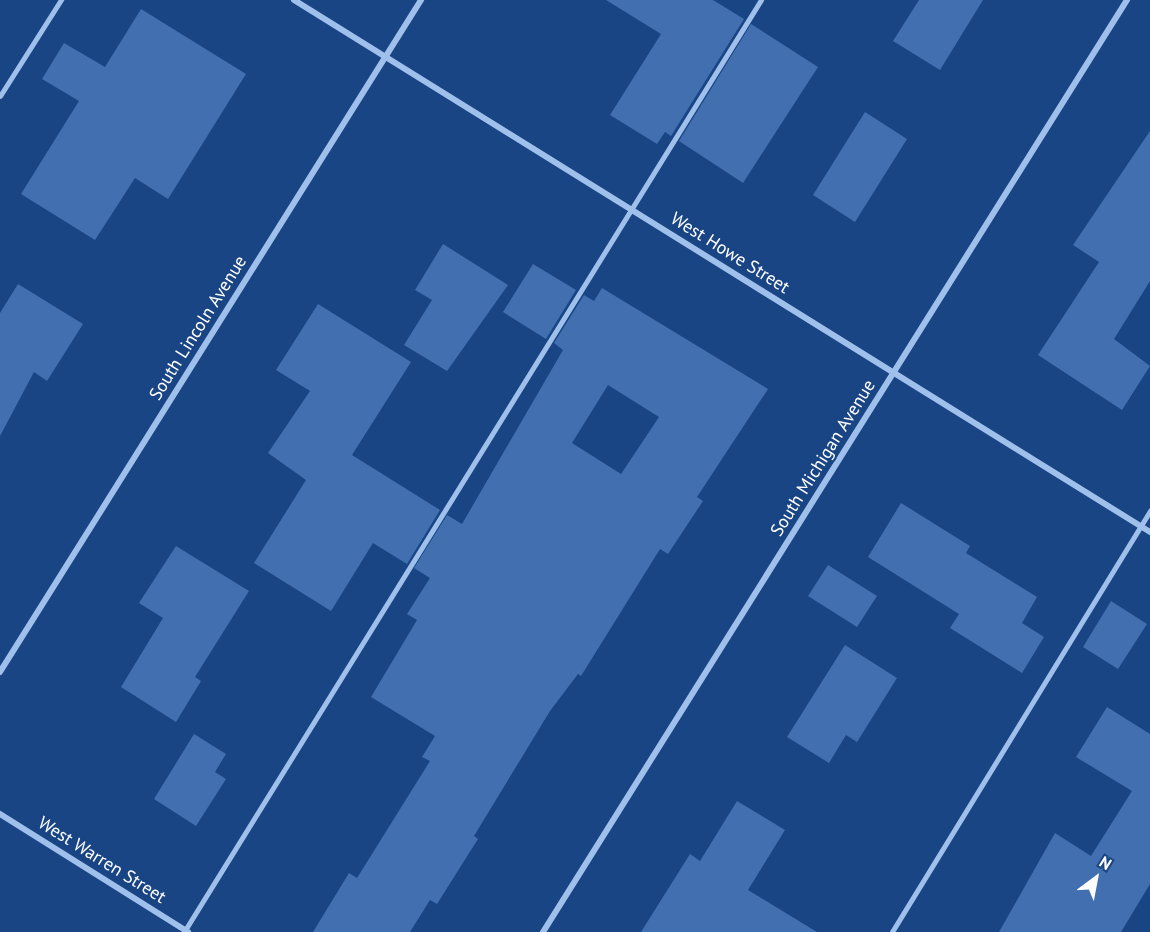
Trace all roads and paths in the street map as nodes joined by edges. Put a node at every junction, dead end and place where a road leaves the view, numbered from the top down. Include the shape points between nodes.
1 (61, 0) edge
2 (294, 0) edge
3 (421, 0) edge
4 (761, 0) edge
5 (1127, 0) edge
6 (385, 57) junction
7 (0, 96) edge
8 (630, 209) junction
9 (894, 373) junction
10 (1150, 511) edge
11 (1140, 526) junction
12 (1150, 532) edge
13 (0, 672) edge
14 (0, 814) edge
15 (186, 931) edge
16 (543, 932) edge
17 (892, 932) edge

1 - 7 lane
2 - 6 street, West Howe Street
3 - 6 street, South Lincoln Avenue
4 - 8 lane
5 - 9 street, South Michigan Avenue
6 - 8 street, West Howe Street
6 - 13 street, South Lincoln Avenue
8 - 9 street, West Howe Street
8 - 15 lane
9 - 11 street, West Howe Street
9 - 16 street, South Michigan Avenue
10 - 11 lane
11 - 12 street, West Howe Street
11 - 17 lane
14 - 15 street, West Warren Street

